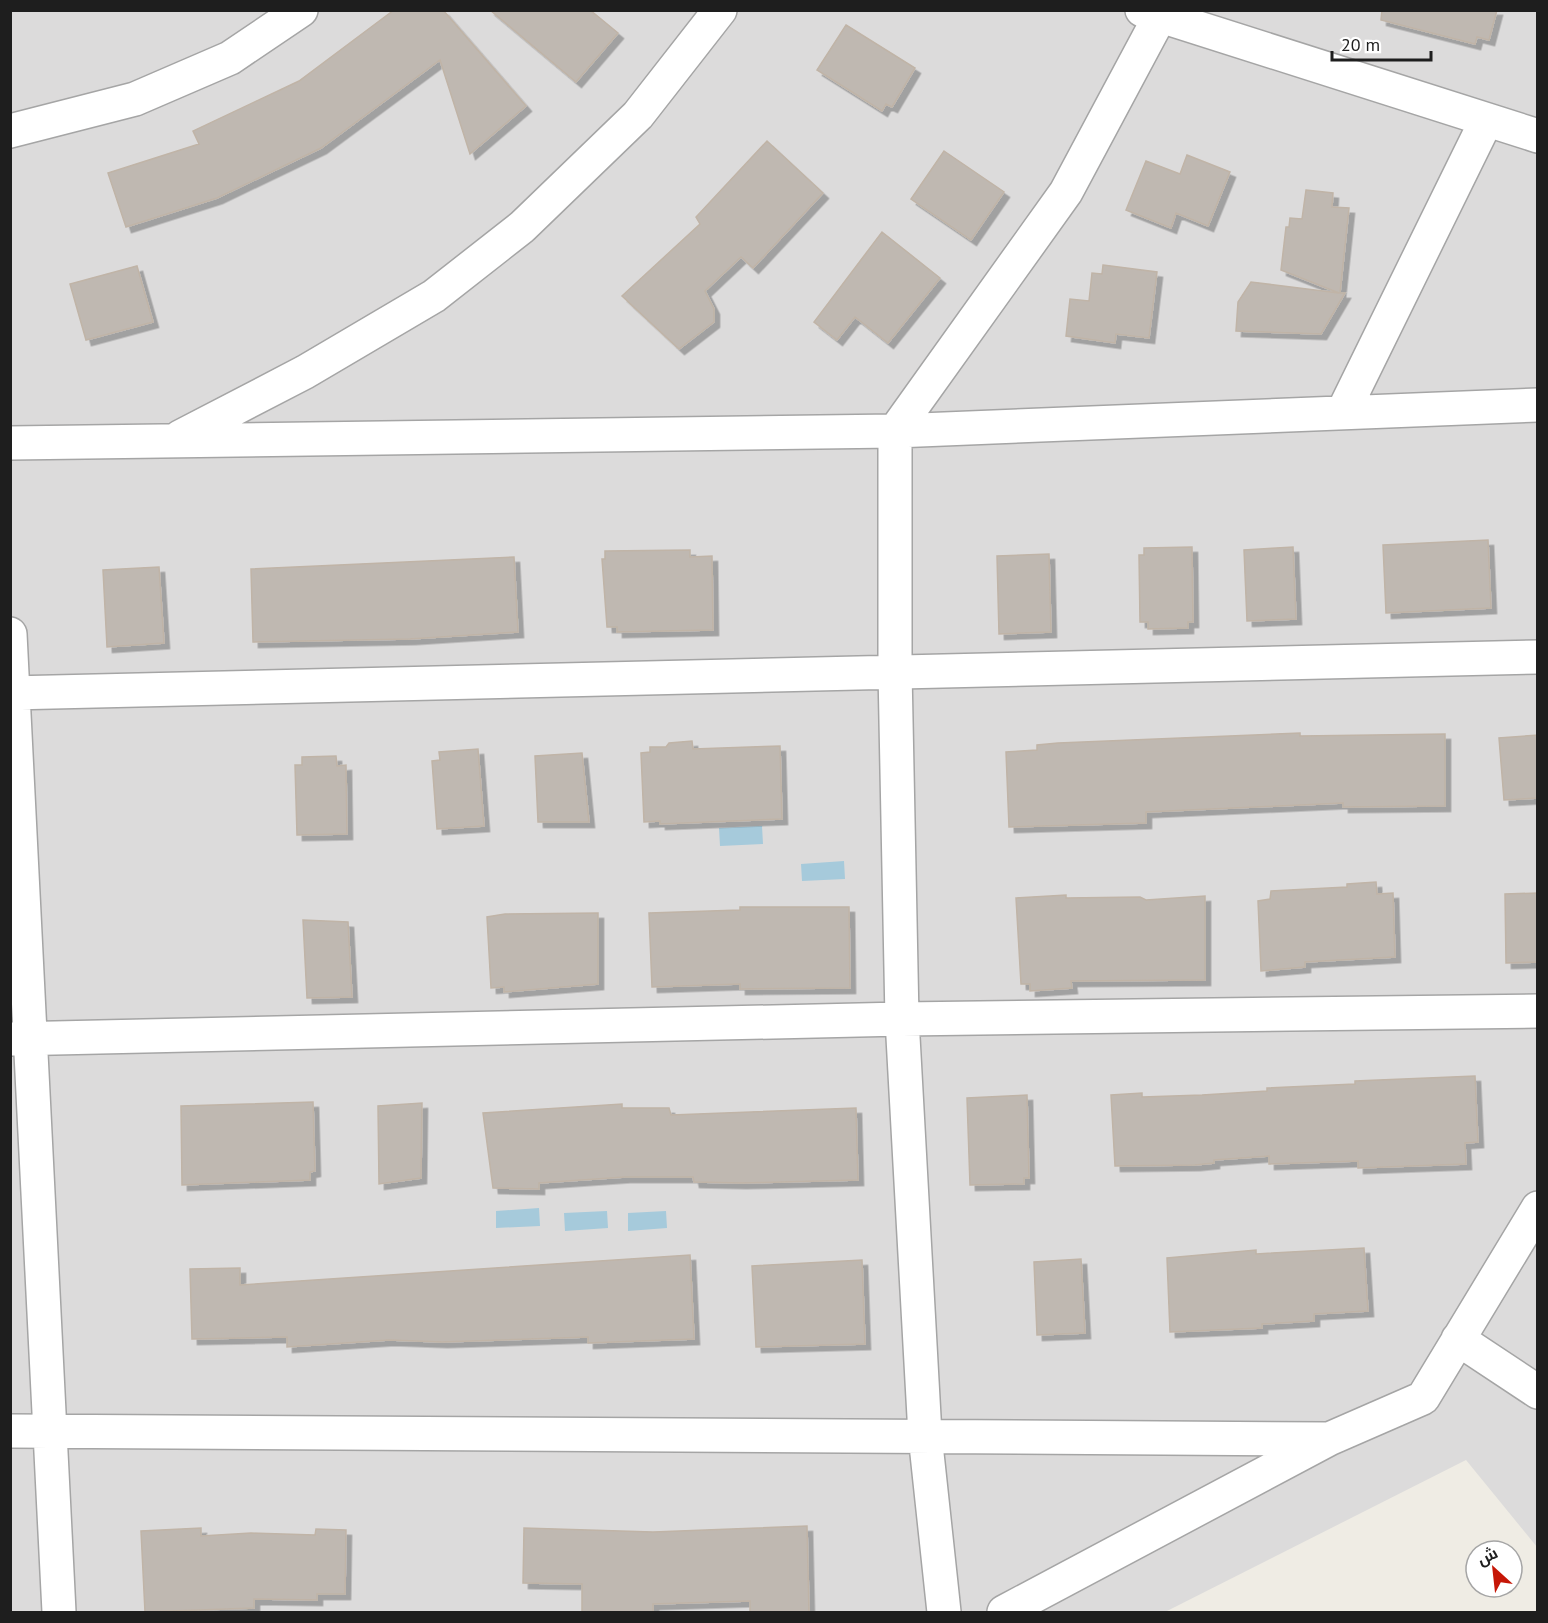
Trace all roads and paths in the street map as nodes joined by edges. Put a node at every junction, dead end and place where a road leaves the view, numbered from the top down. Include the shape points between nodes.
1 (301, 10) edge
2 (720, 10) edge
3 (1150, 14) edge
4 (1486, 121) junction
5 (10, 131) edge
6 (1538, 136) edge
7 (1538, 405) edge
8 (1343, 412) junction
9 (895, 431) junction
10 (173, 441) junction
11 (10, 443) edge
12 (10, 634) edge
13 (1538, 657) edge
14 (894, 671) junction
15 (12, 693) edge
16 (1538, 1011) edge
17 (902, 1019) junction
18 (21, 1039) edge
19 (1538, 1208) edge
20 (1458, 1339) junction
21 (1538, 1392) edge
22 (10, 1431) edge
23 (50, 1431) junction
24 (925, 1435) junction
25 (1329, 1439) junction
26 (59, 1612) edge
27 (944, 1612) edge
28 (1004, 1612) edge

1 - 5 street via 230,58 135,99
2 - 10 street via 638,115 522,227 435,296 305,372
3 - 4 street
3 - 9 street via 1066,192
4 - 6 street
4 - 8 street
7 - 8 street
8 - 9 street
9 - 10 street
9 - 14 street
10 - 11 street
12 - 15 street
13 - 14 street
14 - 15 street
14 - 17 street
15 - 18 street
16 - 17 street
17 - 18 street
17 - 24 street
18 - 23 street
19 - 20 street
20 - 21 street
20 - 25 street via 1423,1398
22 - 23 street
23 - 24 street
23 - 26 street
24 - 25 street
24 - 27 street
25 - 28 street

